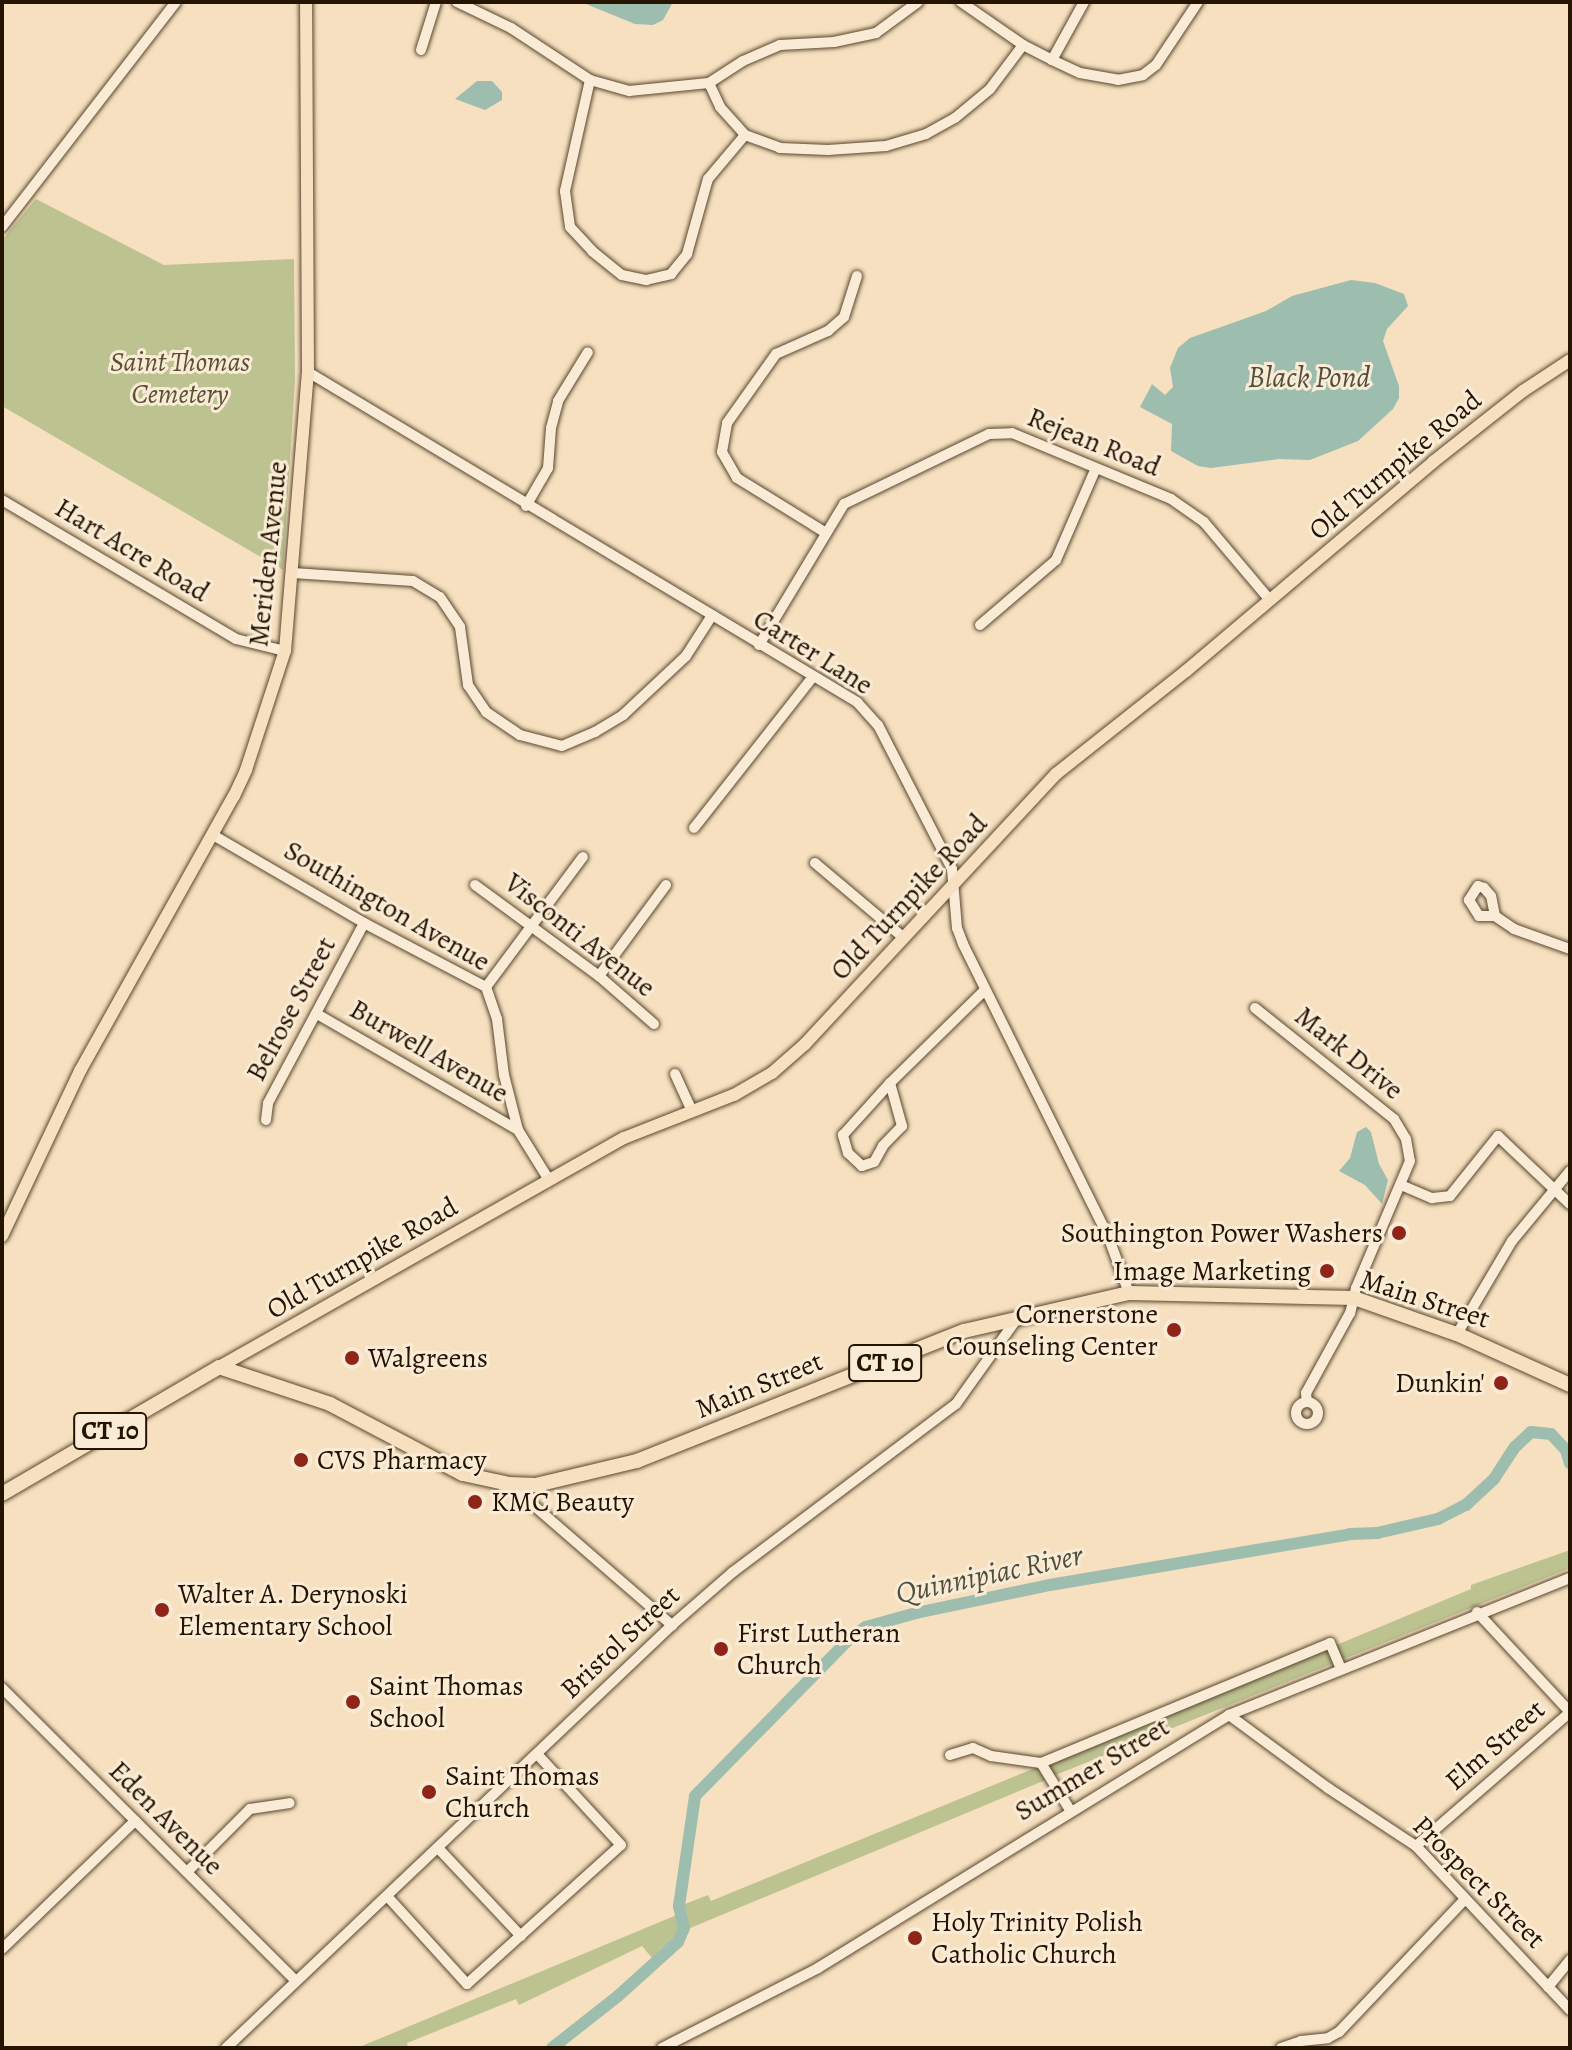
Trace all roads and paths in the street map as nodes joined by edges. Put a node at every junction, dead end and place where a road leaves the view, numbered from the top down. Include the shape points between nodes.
1 (176, 2) edge
2 (306, 2) edge
3 (436, 2) edge
4 (457, 2) edge
5 (918, 2) edge
6 (961, 2) edge
7 (1084, 2) edge
8 (1198, 2) edge
9 (1023, 45) junction
10 (421, 50) dead end
11 (1052, 60) junction
12 (590, 80) junction
13 (709, 83) junction
14 (745, 135) junction
15 (2, 227) edge
16 (857, 276) dead end
17 (588, 352) dead end
18 (1570, 360) edge
19 (308, 372) junction
20 (1096, 468) junction
21 (2, 500) edge
22 (526, 506) junction
23 (826, 533) junction
24 (293, 573) junction
25 (1270, 600) junction
26 (711, 617) junction
27 (980, 625) dead end
28 (759, 645) junction
29 (285, 651) junction
30 (813, 677) junction
31 (694, 828) dead end
32 (213, 835) junction
33 (583, 857) dead end
34 (815, 863) dead end
35 (955, 883) junction
36 (475, 885) dead end
37 (666, 885) dead end
38 (1495, 916) dead end
39 (364, 923) junction
40 (532, 927) junction
41 (903, 937) junction
42 (1570, 949) edge
43 (599, 976) junction
44 (486, 987) junction
45 (985, 990) junction
46 (1255, 1008) dead end
47 (317, 1014) junction
48 (654, 1024) dead end
49 (675, 1074) dead end
50 (890, 1083) junction
51 (692, 1111) junction
52 (266, 1120) dead end
53 (518, 1130) junction
54 (1570, 1171) edge
55 (549, 1180) junction
56 (1401, 1185) junction
57 (1555, 1190) junction
58 (1570, 1204) edge
59 (6, 1215) edge
60 (2, 1236) edge
61 (1129, 1293) junction
62 (1354, 1298) junction
63 (1018, 1317) junction
64 (1457, 1334) junction
65 (219, 1367) junction
66 (1570, 1385) edge
67 (1307, 1402) dead end
68 (509, 1484) junction
69 (2, 1494) edge
70 (1570, 1578) edge
71 (1477, 1612) junction
72 (672, 1625) junction
73 (1341, 1669) junction
74 (4, 1694) edge
75 (1570, 1712) edge
76 (1229, 1715) junction
77 (537, 1754) junction
78 (950, 1755) dead end
79 (1041, 1763) junction
80 (290, 1803) dead end
81 (1070, 1810) junction
82 (135, 1821) junction
83 (1416, 1846) junction
84 (438, 1848) junction
85 (187, 1872) junction
86 (387, 1896) junction
87 (1465, 1899) junction
88 (521, 1936) junction
89 (2, 1949) edge
90 (1570, 1960) edge
91 (296, 1981) junction
92 (1548, 1987) junction
93 (1570, 2010) edge
94 (226, 2048) edge
95 (662, 2048) edge
96 (1281, 2048) edge

1 - 15 street
2 - 19 main road, Meriden Avenue
3 - 10 street
4 - 12 street via 511,28
5 - 13 street via 876,33 780,45
6 - 9 street
7 - 11 street
8 - 11 street via 1166,52 1143,75 1118,80 1080,73
9 - 11 street
9 - 14 street via 982,97 926,134 886,146 828,150 780,148
12 - 13 street via 629,91
12 - 14 street via 565,191 570,227 622,275 646,280 671,274 687,254 708,179
13 - 14 street via 720,107
16 - 23 street via 844,317 828,331 776,354 727,423 722,452 737,478
17 - 22 street via 558,401 548,468
18 - 25 main road, Old Turnpike Road via 1433,462
19 - 22 street, Carter Lane
19 - 24 main road, Meriden Avenue
20 - 23 street, Rejean Road via 1012,433 989,434 863,492 844,504
20 - 25 street, Rejean Road via 1171,499 1204,522
20 - 27 street via 1056,560
21 - 29 street, Hart Acre Road via 236,639
22 - 26 street, Carter Lane
23 - 28 street, Rejean Road
24 - 26 street via 413,581 440,597 460,627 468,685 486,712 520,735 562,746 623,715 686,656
24 - 29 main road, Meriden Avenue
25 - 35 main road, Old Turnpike Road via 1056,774
26 - 28 street, Carter Lane
28 - 30 street, Carter Lane
29 - 32 main road, Meriden Avenue via 246,770
30 - 31 street
30 - 35 street, Carter Lane via 857,702 878,725
32 - 39 street, Southington Avenue
32 - 59 main road, Meriden Avenue
33 - 40 street
34 - 41 street
35 - 41 main road, Old Turnpike Road
35 - 45 street, Carter Lane via 957,928
36 - 40 street, Visconti Avenue
37 - 43 street
38 - 42 street via 1514,929
39 - 44 street, Southington Avenue
39 - 47 street, Belrose Street
40 - 43 street, Visconti Avenue
40 - 44 street
41 - 51 main road, Old Turnpike Road via 772,1073
43 - 48 street, Visconti Avenue
44 - 53 street, Southington Avenue
45 - 50 street
45 - 61 street, Carter Lane via 1108,1236
46 - 56 street, Mark Drive via 1394,1119 1406,1139 1410,1161
47 - 52 street, Belrose Street via 268,1103
47 - 53 street, Burwell Avenue
49 - 51 street
50 - 50 street via 843,1135 848,1153 862,1166 874,1162 902,1126
51 - 55 main road, Old Turnpike Road via 624,1138
53 - 55 street, Southington Avenue
54 - 57 street
55 - 65 main road, Old Turnpike Road
56 - 57 street via 1432,1198 1450,1196 1498,1136
56 - 62 street, Mark Drive
57 - 58 street
57 - 64 street via 1512,1241
59 - 60 main road, Meriden Avenue
61 - 62 highway, Main Street / CT 10
61 - 63 highway, Main Street / CT 10
62 - 64 highway, Main Street / CT 10
62 - 67 street, Mark Drive via 1306,1393
63 - 68 highway, Main Street / CT 10 via 964,1331 637,1461 536,1485
63 - 72 street, Bristol Street via 956,1404 733,1572
64 - 66 highway, Main Street / CT 10
65 - 68 highway, Main Street / CT 10 via 330,1404 463,1474
65 - 69 highway, CT 10
68 - 72 street
70 - 71 street, Summer Street
71 - 73 street, Summer Street
71 - 75 street
72 - 77 street, Bristol Street
73 - 76 street, Summer Street
73 - 79 street via 1330,1643
74 - 82 street, Eden Avenue
75 - 83 street, Elm Street
76 - 81 street, Summer Street
76 - 83 street, Prospect Street
77 - 84 street, Bristol Street
77 - 88 street via 621,1845
78 - 79 street via 973,1748
79 - 81 street
80 - 85 street via 250,1809
81 - 95 street, Summer Street via 818,1968
82 - 85 street, Eden Avenue
82 - 89 street
83 - 87 street, Prospect Street
84 - 86 street, Bristol Street
84 - 88 street
85 - 91 street, Eden Avenue
86 - 88 street via 467,1984
86 - 91 street, Bristol Street
87 - 92 street, Prospect Street
87 - 96 street via 1339,2032
90 - 92 street
91 - 94 street, Bristol Street
92 - 93 street, Prospect Street

